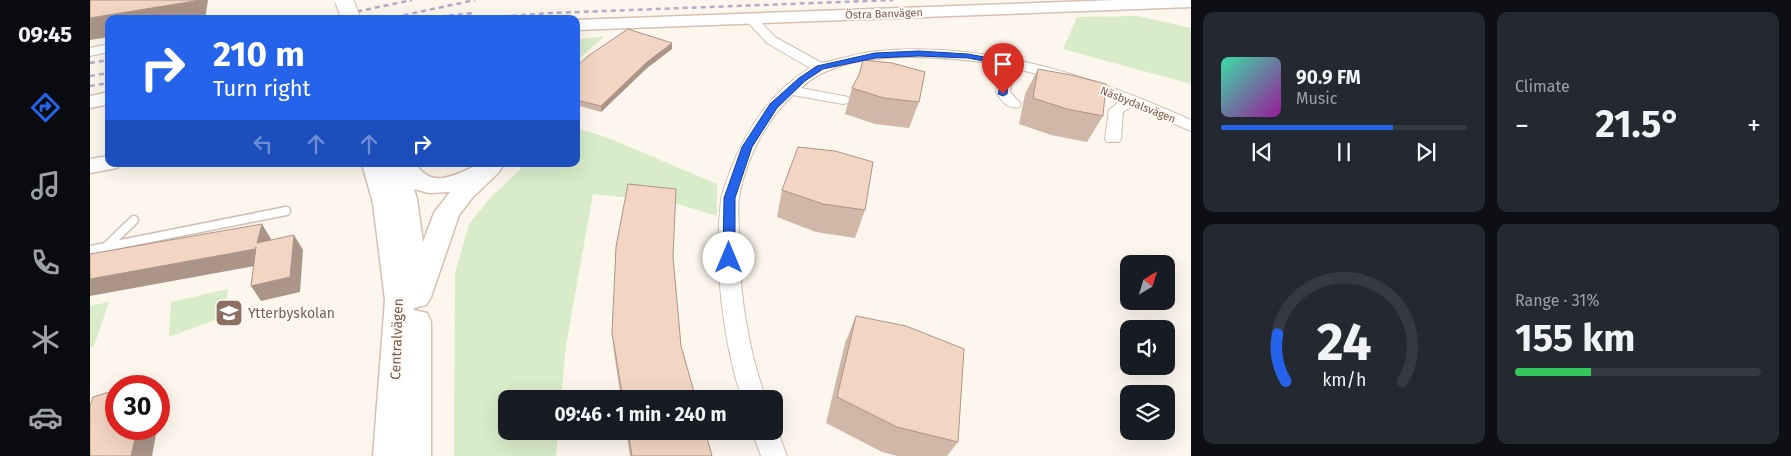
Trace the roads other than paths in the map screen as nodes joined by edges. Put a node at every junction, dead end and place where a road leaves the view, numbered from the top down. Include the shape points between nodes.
1 (331, 0) edge
2 (344, 0) edge
3 (1191, 2) edge
4 (337, 15) edge
5 (350, 15) edge
6 (751, 18) junction
7 (580, 25) edge
8 (105, 49) edge
9 (90, 52) edge
10 (1008, 64) junction
11 (820, 68) junction
12 (790, 90) junction
13 (105, 99) edge
14 (843, 100) dead end
15 (1131, 100) junction
16 (90, 102) edge
17 (1014, 104) dead end
18 (1191, 126) edge
19 (1112, 139) dead end
20 (105, 164) edge
21 (90, 166) edge
22 (375, 167) edge
23 (395, 167) edge
24 (406, 167) edge
25 (490, 167) edge
26 (491, 167) edge
27 (286, 211) dead end
28 (134, 220) dead end
29 (106, 247) junction
30 (90, 250) edge
31 (416, 297) junction
32 (751, 390) edge
33 (768, 440) edge
34 (391, 456) edge
35 (413, 456) edge
36 (774, 456) edge

1 - 4 street
2 - 5 street, bridge
3 - 6 street, Östra Banvägen
6 - 7 street, Östra Banvägen
6 - 11 street via 771,40
8 - 9 street
10 - 11 street, Näsbydalsvägen via 968,56 919,53 875,55
10 - 15 street, Näsbydalsvägen via 1049,71
10 - 17 street via 1003,94
11 - 12 street, Näsbydalsvägen
12 - 14 street
12 - 32 street, Näsbydalsvägen via 773,106 747,147 730,198 729,277 742,364
13 - 16 street
15 - 18 street, Näsbydalsvägen
15 - 19 street via 1116,110
20 - 21 street
22 - 34 street, Centralvägen via 386,203 400,300
23 - 31 street, Centralvägen via 405,199
24 - 25 street via 413,178 430,185 455,185
26 - 31 street via 447,213
27 - 29 lane
28 - 29 lane
29 - 30 lane
31 - 35 street, Centralvägen
33 - 36 street

